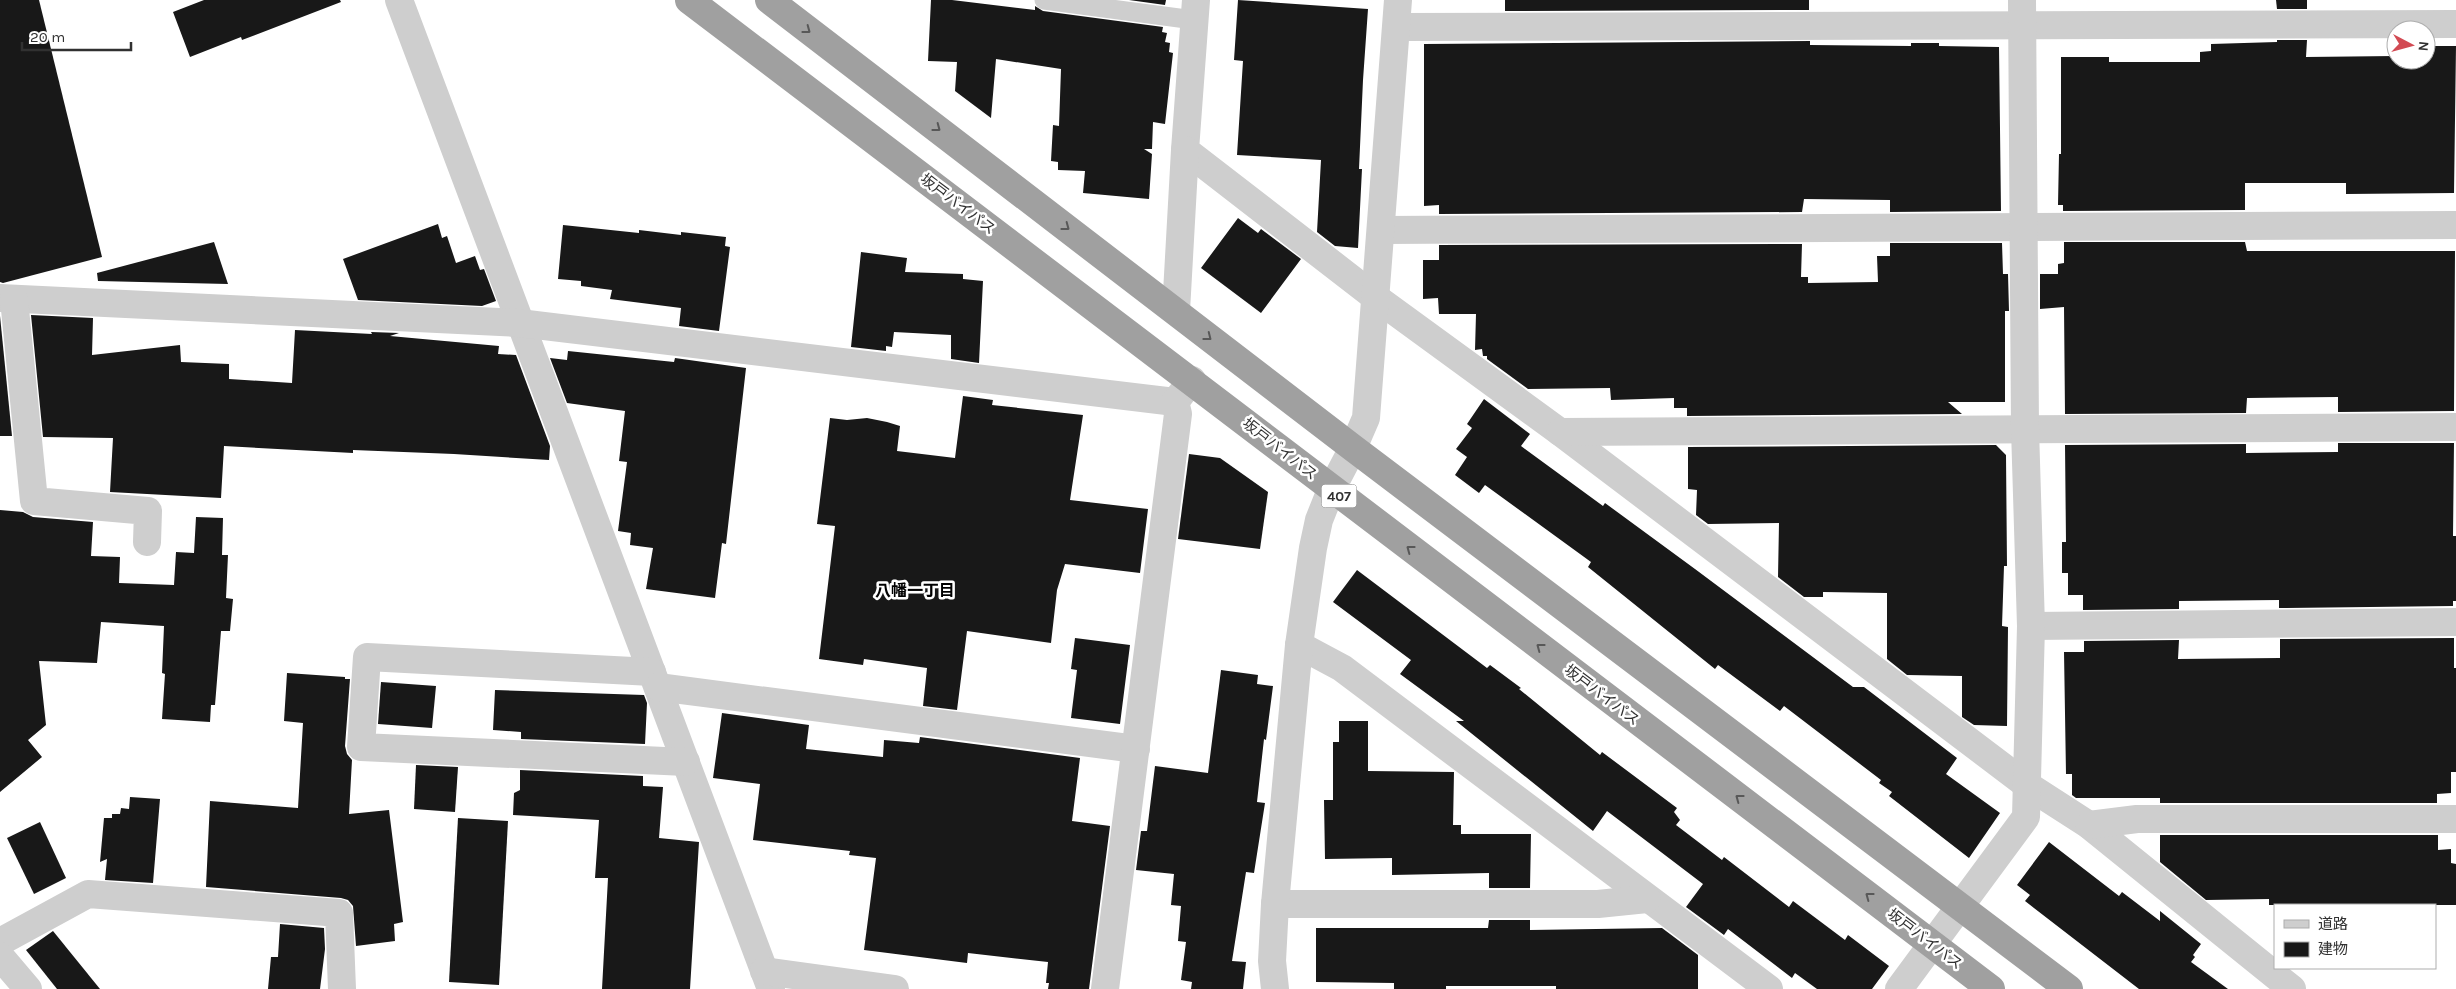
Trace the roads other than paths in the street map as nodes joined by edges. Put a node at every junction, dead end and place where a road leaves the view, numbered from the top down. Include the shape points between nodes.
1 (399, 0) edge
2 (689, 0) edge
3 (769, 0) edge
4 (1044, 0) edge
5 (1398, 0) edge
6 (1195, 10) edge
7 (2022, 13) edge
8 (2456, 24) edge
9 (1398, 27) junction
10 (1185, 150) junction
11 (2456, 224) edge
12 (2024, 227) junction
13 (1382, 230) junction
14 (1374, 297) junction
15 (7, 298) edge
16 (1176, 311) junction
17 (519, 324) junction
18 (1192, 380) junction
19 (1175, 402) junction
20 (2456, 426) edge
21 (2025, 429) junction
22 (1560, 432) junction
23 (1353, 448) junction
24 (1331, 490) junction
25 (147, 542) dead end
26 (2456, 622) edge
27 (2031, 626) junction
28 (1299, 645) junction
29 (655, 679) junction
30 (1136, 749) junction
31 (686, 762) junction
32 (2026, 784) junction
33 (2456, 819) edge
34 (2089, 825) junction
35 (1647, 899) junction
36 (1275, 904) junction
37 (1960, 906) junction
38 (0, 942) edge
39 (1932, 944) junction
40 (0, 956) edge
41 (767, 980) edge
42 (28, 989) edge
43 (342, 989) edge
44 (895, 989) edge
45 (1104, 989) edge
46 (1275, 989) edge
47 (1768, 989) edge
48 (1899, 989) edge
49 (1991, 989) edge
50 (2069, 989) edge
51 (2292, 989) edge

1 - 17 street
2 - 18 highway, 坂戸バイパス / 407
3 -> 16 highway
4 - 6 lane
5 - 9 street
6 - 10 street
7 - 8 street
7 - 9 street
7 - 12 street
9 - 13 street
10 - 14 street
10 - 16 street
11 - 12 street
12 - 13 street
12 - 21 street
13 - 14 street
14 - 22 street
14 - 23 street via 1366,418
15 - 17 street
15 - 25 street via 34,501 148,511
16 -> 23 highway
17 - 19 street
17 - 29 street
18 - 19 street
18 - 24 highway, 坂戸バイパス / 407
19 - 30 street via 1178,414
20 - 21 street
21 - 22 street
21 - 27 street
22 - 32 street
23 - 24 street
23 - 37 highway
24 - 28 street via 1319,520 1313,548
39 -> 24 highway, 坂戸バイパス / 407
26 - 27 street
27 - 32 street
28 - 35 street via 1342,668
28 - 36 street
29 - 30 street
29 - 31 street
29 - 31 street via 367,657 361,747
30 - 45 street
31 - 41 street
32 - 34 street
32 - 37 street via 2026,817
33 - 34 street via 2137,820
34 - 51 street
35 - 36 street via 1598,904
35 - 47 street
36 - 46 street via 1272,961
37 - 39 street
37 - 50 highway
38 - 43 street via 88,894 339,913
39 - 48 street
39 - 49 highway, 坂戸バイパス / 407
40 - 42 street
41 - 44 street

